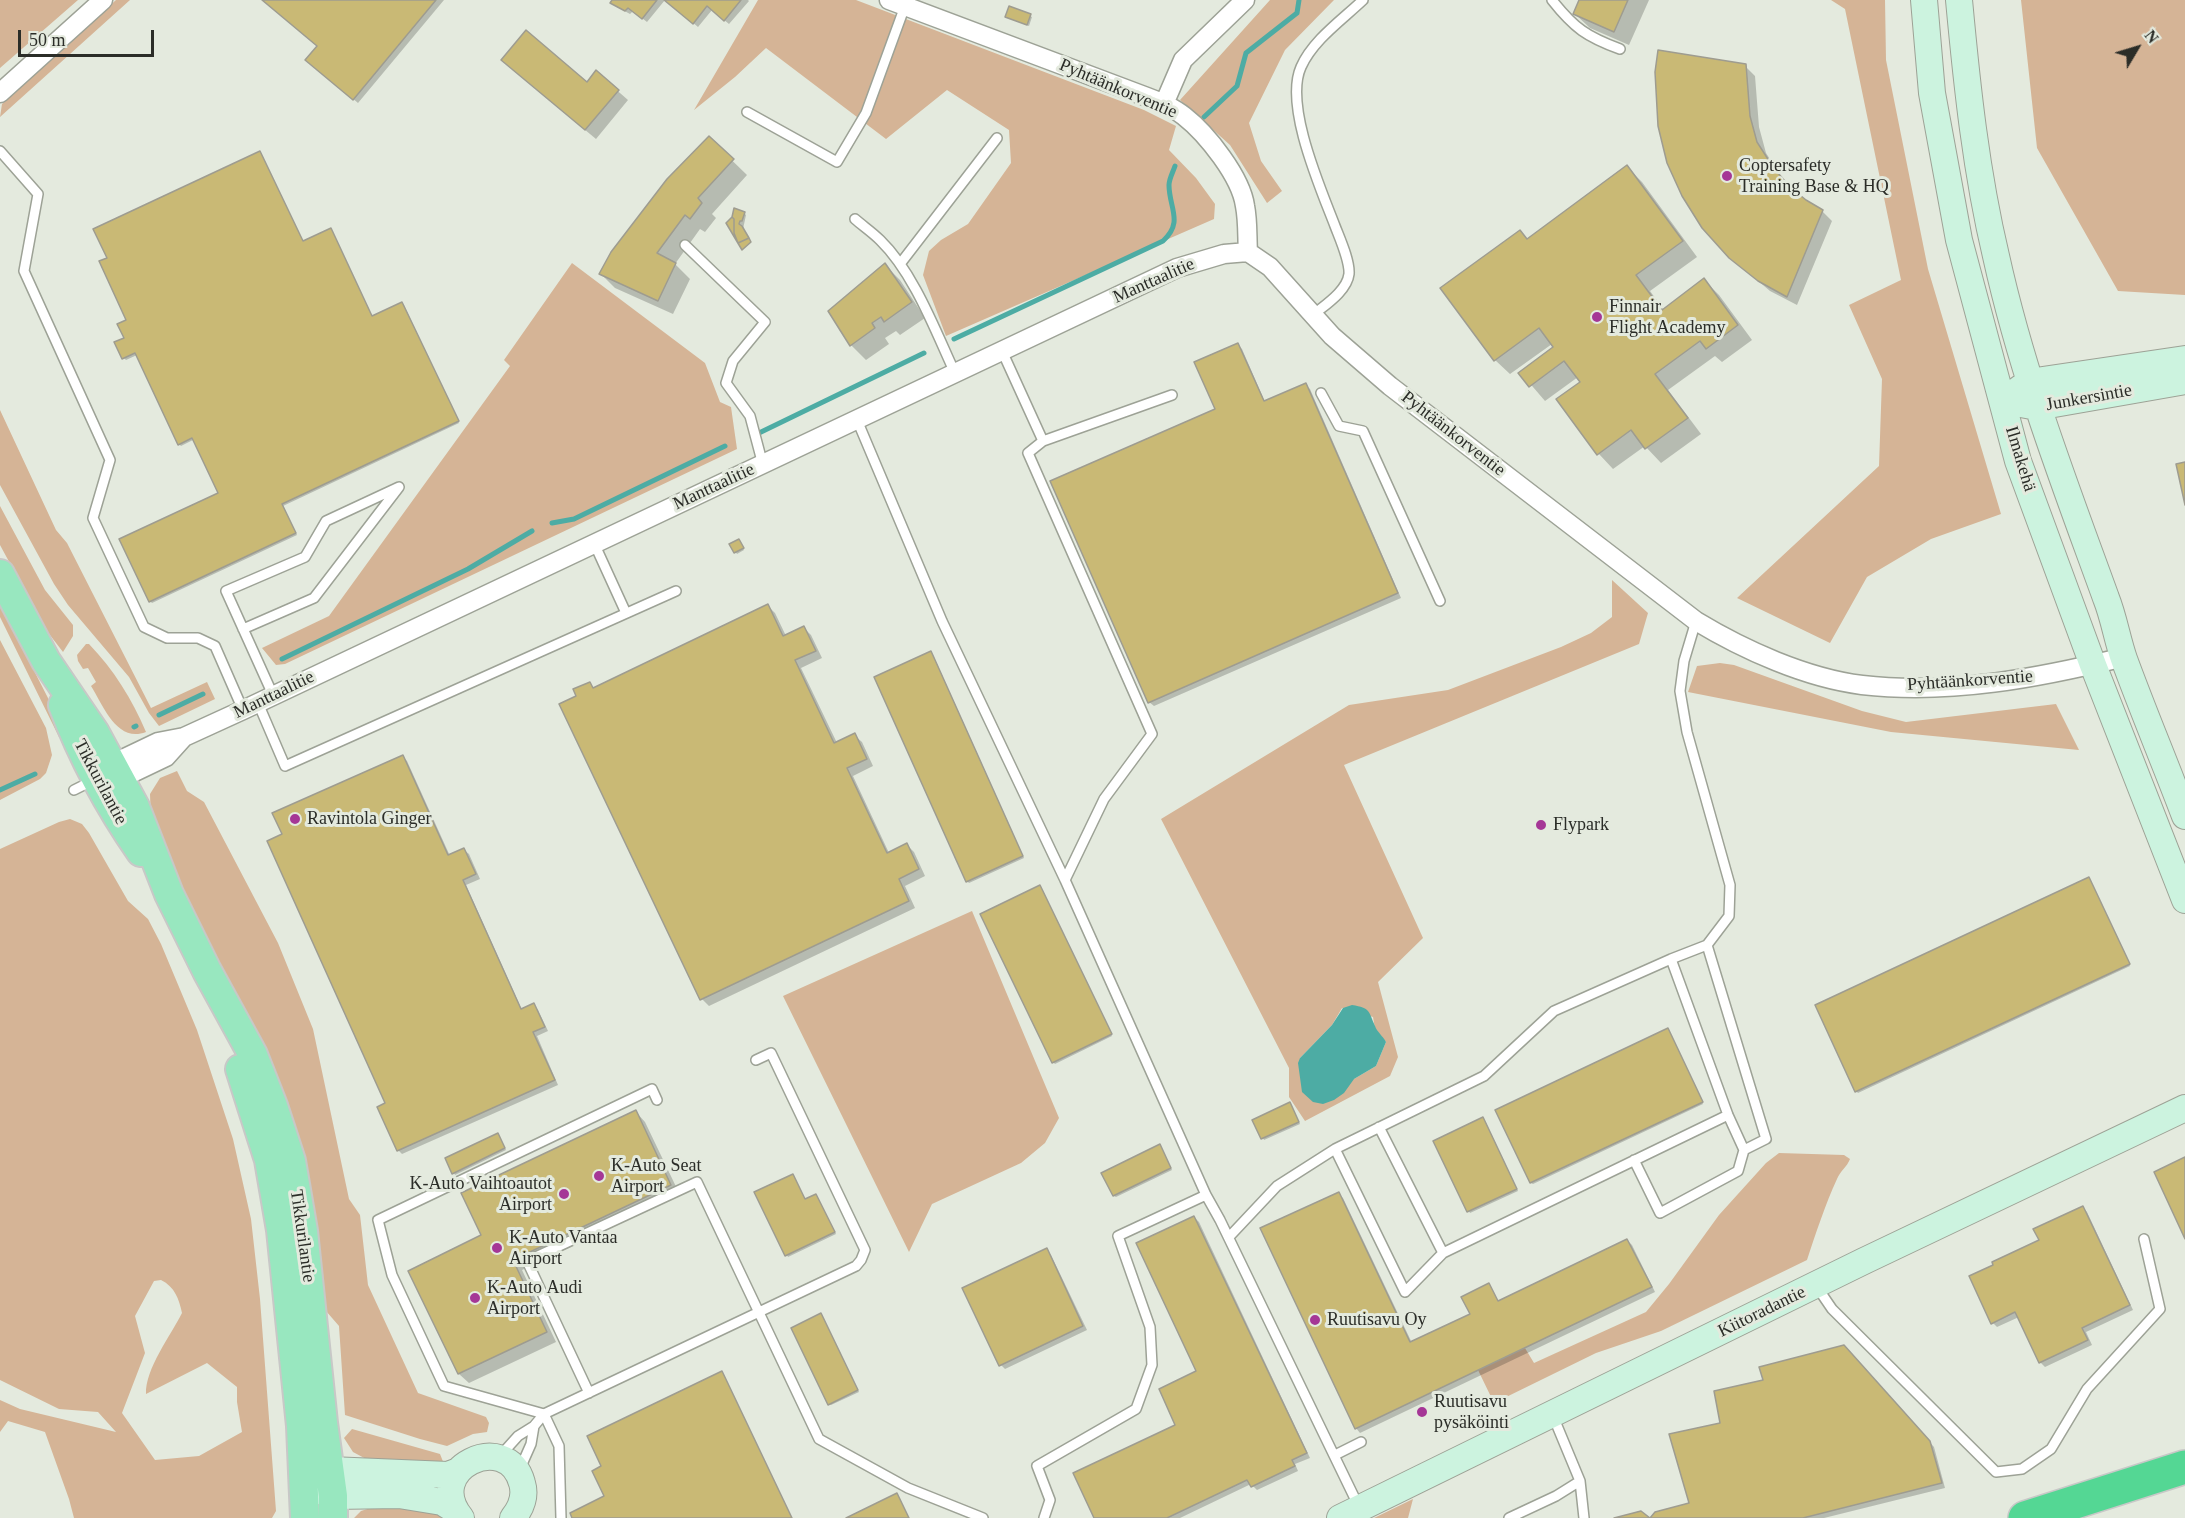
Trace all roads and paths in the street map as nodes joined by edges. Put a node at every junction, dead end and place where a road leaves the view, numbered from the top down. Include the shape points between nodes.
1 (103, 0) edge
2 (1245, 0) edge
3 (1363, 0) edge
4 (1552, 0) edge
5 (1924, 0) edge
6 (1959, 0) edge
7 (897, 3) edge
8 (1620, 49) dead end
9 (0, 93) edge
10 (1164, 104) junction
11 (747, 111) dead end
12 (997, 138) dead end
13 (0, 151) edge
14 (855, 219) dead end
15 (685, 245) dead end
16 (1248, 252) junction
17 (900, 264) junction
18 (1313, 315) junction
19 (1002, 351) junction
20 (2185, 359) edge
21 (955, 373) junction
22 (2185, 381) edge
23 (2029, 382) junction
24 (1322, 393) dead end
25 (1172, 395) dead end
26 (2003, 402) junction
27 (2037, 407) junction
28 (857, 420) junction
29 (1043, 441) junction
30 (763, 465) junction
31 (594, 543) junction
32 (0, 574) edge
33 (676, 591) dead end
34 (1440, 601) dead end
35 (626, 613) junction
36 (1696, 621) junction
37 (243, 629) junction
38 (2124, 657) junction
39 (2093, 665) junction
40 (258, 703) junction
41 (101, 778) junction
42 (2185, 816) edge
43 (1065, 880) junction
44 (2185, 900) edge
45 (1707, 945) junction
46 (1671, 959) junction
47 (207, 971) junction
48 (756, 1060) dead end
49 (657, 1100) dead end
50 (2185, 1108) edge
51 (1728, 1115) junction
52 (1379, 1127) junction
53 (1335, 1149) junction
54 (1744, 1150) junction
55 (1634, 1160) junction
56 (1206, 1195) junction
57 (1229, 1237) junction
58 (2144, 1239) dead end
59 (1443, 1253) junction
60 (1816, 1285) junction
61 (758, 1311) junction
62 (589, 1393) junction
63 (544, 1414) junction
64 (1552, 1414) junction
65 (534, 1426) junction
66 (1361, 1442) dead end
67 (1335, 1455) junction
68 (508, 1465) junction
69 (2185, 1467) edge
70 (458, 1471) junction
71 (1580, 1481) junction
72 (304, 1485) junction
73 (332, 1495) edge
74 (1350, 1513) edge
75 (458, 1514) edge
76 (305, 1518) edge
77 (514, 1518) edge
78 (561, 1518) edge
79 (983, 1518) edge
80 (1044, 1518) edge
81 (1509, 1518) edge
82 (1584, 1518) edge
83 (2025, 1518) edge

1 - 9 street
2 - 10 street via 1183,60
3 - 18 lane via 1316,45 1301,67 1295,89 1300,124 1349,274 1344,287
4 - 8 lane via 1591,38
5 - 26 main road, Ilmakehä via 1932,93 1959,240
6 - 23 main road, Ilmakehä via 1978,169
7 - 10 street, Pyhtäänkorventie
7 - 11 lane via 866,113 837,162
10 - 16 street, Pyhtäänkorventie via 1186,117 1220,155 1232,175 1245,205
12 - 17 lane
13 - 40 lane via 38,194 24,272 110,460 93,518 144,627 167,638 198,638 214,646
14 - 17 lane
15 - 30 lane via 765,322 733,361 726,383 750,416
16 - 18 street, Pyhtäänkorventie via 1270,267
16 - 19 street, Manttaalitie via 1224,254 1177,268
17 - 21 lane
18 - 36 street, Pyhtäänkorventie via 1390,386
19 - 21 street, Manttaalitie
19 - 29 lane
20 - 23 main road, Junkersintie
21 - 28 street, Manttaalitie
22 - 27 main road, Junkersintie
23 - 26 main road, Junkersintie
23 - 27 main road, Ilmakehä
24 - 34 lane via 1339,426 1363,431
25 - 29 lane
26 - 27 main road, Junkersintie
26 - 39 main road, Ilmakehä via 2018,461
27 - 38 main road, Ilmakehä via 2109,604
28 - 30 street, Manttaalitie
28 - 43 lane via 942,621
29 - 43 lane via 1028,453 1152,734 1104,799
30 - 31 street, Manttaalitie
31 - 35 lane
31 - 40 street, Manttaalitie
32 - 41 main road, Tikkurilantie via 46,661 77,742
33 - 35 lane
35 - 40 lane via 285,766
36 - 39 street, Pyhtäänkorventie via 1778,661 1861,685 1926,687 2002,682
36 - 45 lane via 1680,691 1687,732 1730,885 1729,916
37 - 37 lane via 226,591 305,557 326,521 399,487 314,598
37 - 40 lane
38 - 39 street, Pyhtäänkorventie
38 - 42 main road, Ilmakehä
39 - 44 main road, Ilmakehä
40 - 41 street, Manttaalitie via 184,737 165,757
41 - 47 main road, Tikkurilantie via 116,817 169,894
43 - 56 lane
45 - 46 lane
45 - 54 lane via 1766,1139
46 - 51 lane
46 - 52 lane via 1554,1011 1484,1076
47 - 72 main road, Tikkurilantie via 269,1160 281,1230
47 - 73 main road, Tikkurilantie via 253,1055 291,1161 303,1231
48 - 61 lane via 771,1053 865,1250 856,1266
49 - 63 lane via 652,1089 378,1220 392,1275 444,1386
50 - 60 main road, Kiitoradantie
51 - 54 lane
51 - 55 lane
52 - 53 lane
52 - 59 lane
53 - 57 lane via 1277,1186
53 - 59 lane via 1406,1292
54 - 55 lane via 1738,1171 1660,1213
55 - 59 lane
56 - 57 lane
56 - 80 lane via 1118,1236 1150,1327 1152,1365 1136,1409 1037,1466 1050,1500
57 - 67 lane
58 - 60 lane via 2160,1309 2087,1389 2051,1449 2022,1469 1996,1472 1832,1309
60 - 64 main road, Kiitoradantie
61 - 62 lane
61 - 62 lane via 695,1178 527,1261
61 - 79 lane via 819,1439 908,1488
62 - 63 lane
63 - 65 lane
63 - 78 lane via 559,1446
64 - 71 lane
64 - 74 main road, Kiitoradantie
65 - 68 lane via 531,1444
65 - 68 lane via 518,1436
66 - 67 lane
67 - 74 lane
68 - 70 main road via 480,1457
68 - 77 main road via 524,1491
69 - 83 highway
70 - 73 main road
70 - 75 main road via 451,1494
71 - 81 lane via 1556,1497
71 - 82 lane
72 - 73 main road
72 - 76 main road, Tikkurilantie
73 - 75 main road via 399,1496 442,1502

